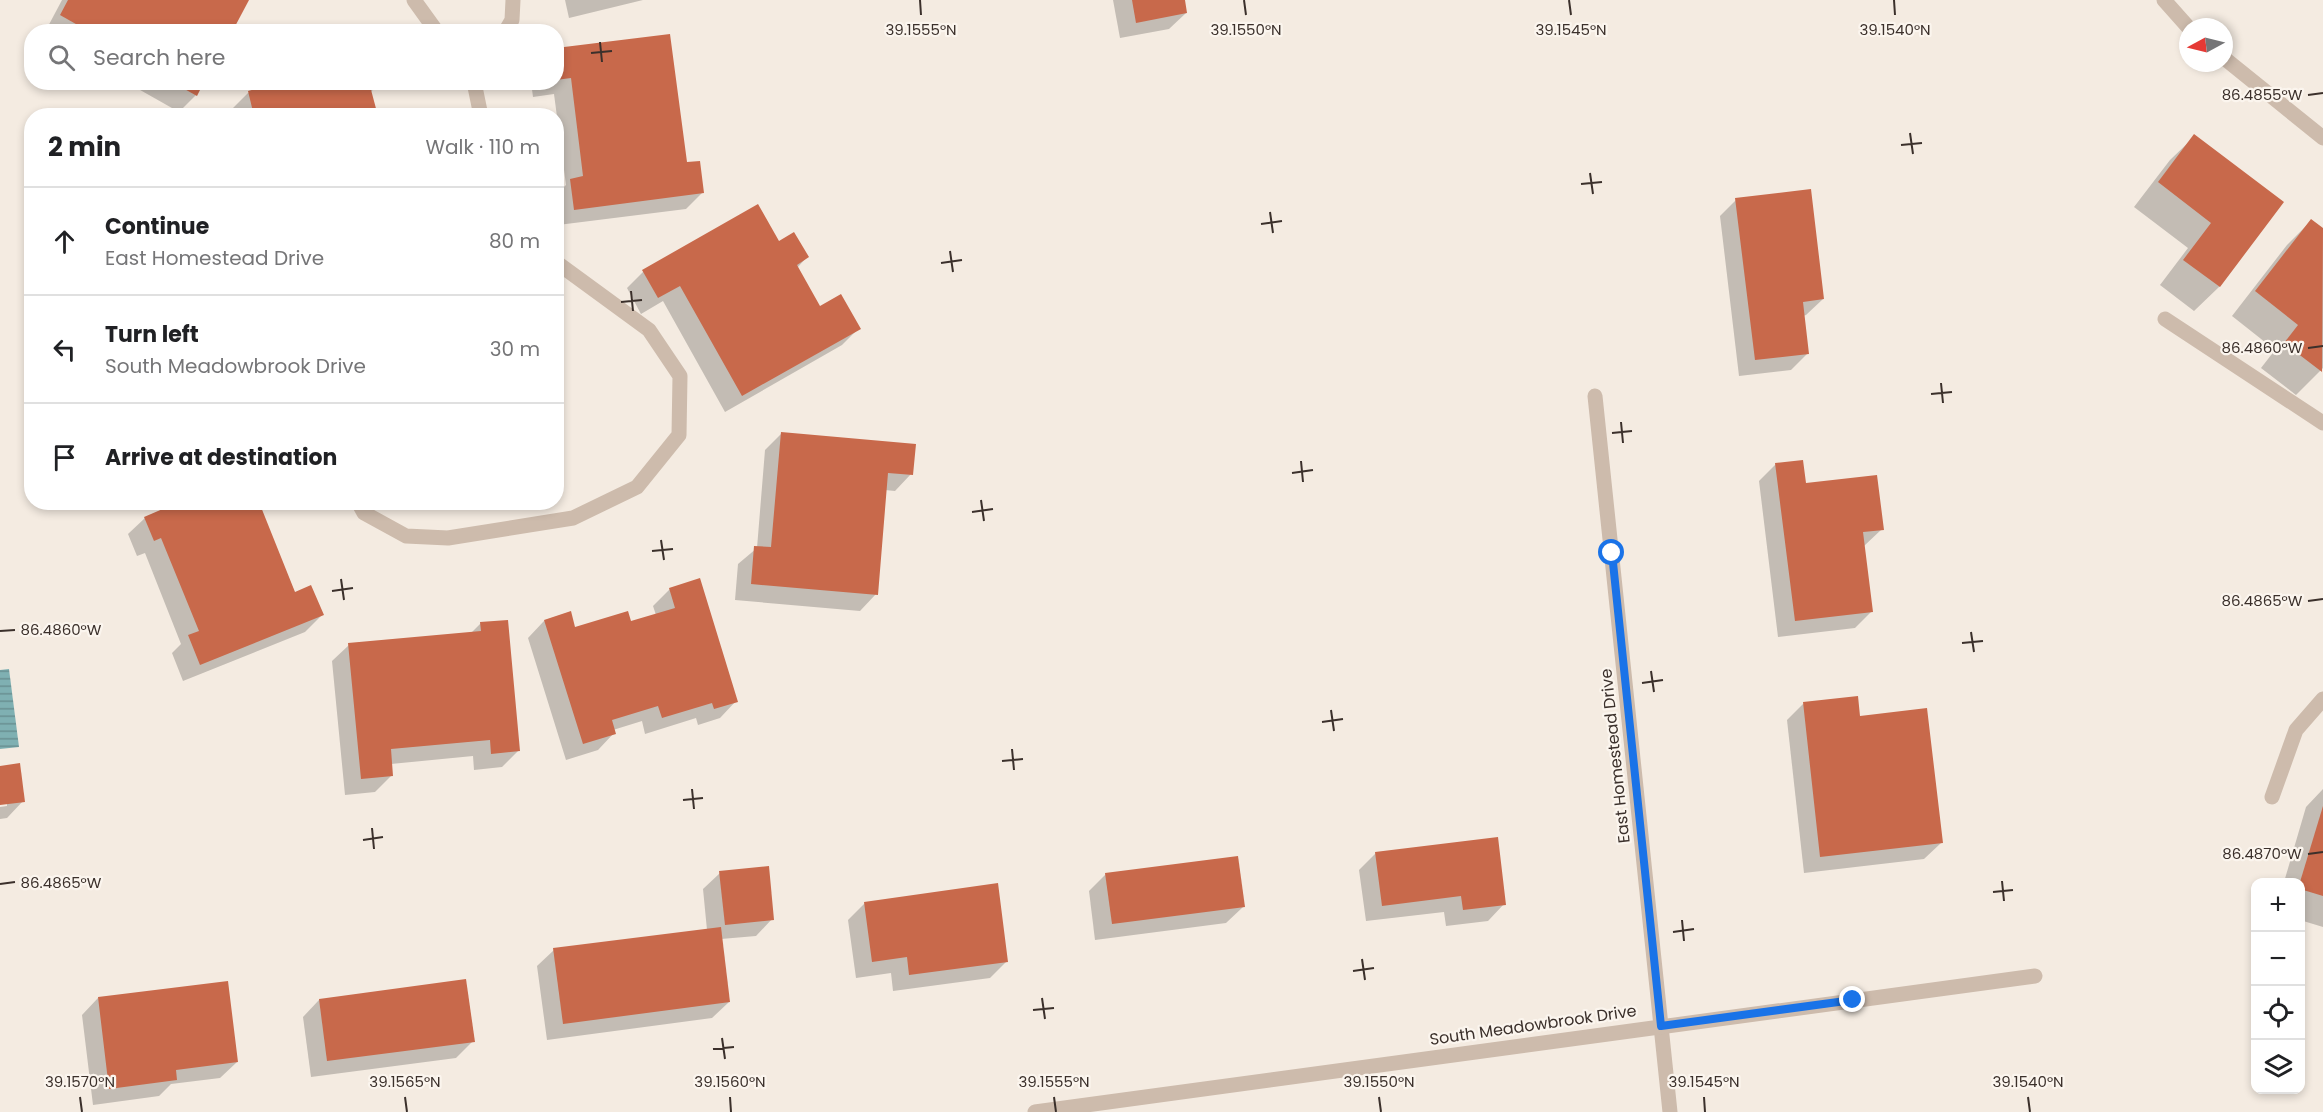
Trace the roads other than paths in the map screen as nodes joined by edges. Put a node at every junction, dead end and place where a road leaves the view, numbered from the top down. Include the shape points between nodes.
1 (414, 0) edge
2 (513, 0) edge
3 (2164, 0) edge
4 (2180, 18) edge
5 (431, 24) edge
6 (510, 24) edge
7 (2233, 65) edge
8 (476, 90) edge
9 (479, 108) edge
10 (2323, 138) edge
11 (564, 268) edge
12 (2164, 319) dead end
13 (1595, 396) dead end
14 (2323, 423) edge
15 (362, 510) edge
16 (2323, 699) edge
17 (2272, 797) dead end
18 (2036, 975) dead end
19 (1661, 1026) junction
20 (1035, 1112) edge
21 (1670, 1112) edge

1 - 5 street
2 - 6 street
3 - 4 street
7 - 10 street
8 - 9 street
11 - 15 street via 649,330 680,376 680,435 637,487 573,518 448,538 406,536
12 - 14 street
13 - 19 street, East Homestead Drive
16 - 17 street via 2296,730
18 - 19 street, South Meadowbrook Drive
19 - 20 street, South Meadowbrook Drive
19 - 21 street, East Homestead Drive

